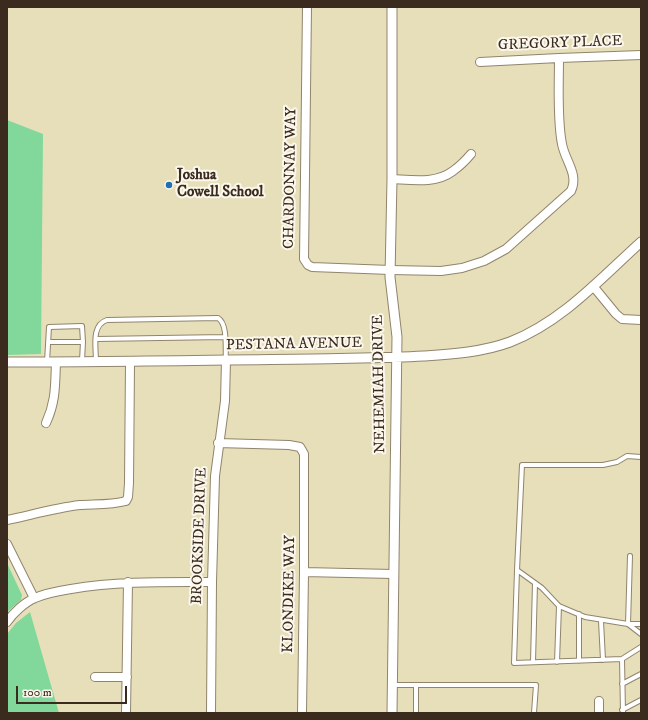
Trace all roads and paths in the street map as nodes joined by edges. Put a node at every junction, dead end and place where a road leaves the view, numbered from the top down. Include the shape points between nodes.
1 (308, 7) edge
2 (392, 7) edge
3 (641, 56) edge
4 (559, 58) junction
5 (480, 62) dead end
6 (472, 154) dead end
7 (392, 179) junction
8 (641, 242) edge
9 (390, 270) junction
10 (593, 286) junction
11 (641, 320) edge
12 (225, 337) junction
13 (96, 339) junction
14 (49, 342) junction
15 (83, 342) junction
16 (397, 358) junction
17 (226, 360) junction
18 (7, 362) edge
19 (51, 362) junction
20 (82, 362) junction
21 (96, 362) junction
22 (130, 362) junction
23 (46, 423) dead end
24 (218, 443) junction
25 (641, 457) edge
26 (7, 520) edge
27 (7, 544) edge
28 (630, 556) dead end
29 (517, 570) junction
30 (304, 572) junction
31 (393, 574) junction
32 (128, 582) junction
33 (212, 582) junction
34 (535, 583) junction
35 (34, 598) junction
36 (559, 606) junction
37 (580, 614) junction
38 (602, 621) junction
39 (7, 622) edge
40 (628, 624) junction
41 (641, 624) edge
42 (641, 634) edge
43 (641, 647) edge
44 (604, 660) junction
45 (622, 660) junction
46 (579, 661) junction
47 (533, 662) junction
48 (557, 662) junction
49 (641, 674) edge
50 (127, 677) junction
51 (95, 678) dead end
52 (622, 684) junction
53 (393, 685) junction
54 (416, 685) junction
55 (641, 700) edge
56 (599, 701) dead end
57 (302, 711) edge
58 (622, 712) edge
59 (126, 713) edge
60 (211, 713) edge
61 (392, 713) edge
62 (416, 713) edge
63 (534, 713) edge
64 (599, 713) edge

1 - 9 street, CHARDONNAY WAY via 304,259 308,265 317,268
2 - 7 street, NEHEMIAH DRIVE
3 - 4 street, GREGORY PLACE
4 - 5 street, GREGORY PLACE
4 - 9 street via 560,128 562,145 574,175 572,191 512,244 484,261 448,270
6 - 7 street via 456,169 442,177 430,180
7 - 9 street, NEHEMIAH DRIVE
8 - 10 street, PESTANA AVENUE
9 - 16 street, NEHEMIAH DRIVE
10 - 11 street via 622,319
10 - 16 street, PESTANA AVENUE via 561,313 510,342 478,351
12 - 13 lane
12 - 13 lane via 222,320 202,318 107,320 99,324
12 - 17 lane
13 - 21 lane
14 - 15 lane
14 - 15 lane via 49,327 82,326
14 - 19 lane
15 - 20 lane
16 - 17 street, PESTANA AVENUE
16 - 31 street, NEHEMIAH DRIVE
17 - 22 street, PESTANA AVENUE
17 - 24 street, BROOKSIDE DRIVE via 225,401
18 - 19 street, PESTANA AVENUE
19 - 20 street, PESTANA AVENUE
19 - 23 street via 55,389 52,409
20 - 21 street, PESTANA AVENUE
21 - 22 street, PESTANA AVENUE
22 - 26 street via 129,468 126,501 80,505
24 - 30 street, KLONDIKE WAY via 300,447 305,459
24 - 33 street, BROOKSIDE DRIVE via 214,476
25 - 29 lane via 627,456 617,462 603,465 522,465
27 - 35 street
28 - 40 lane
29 - 34 lane
29 - 47 lane via 514,663
30 - 31 street
30 - 57 street, KLONDIKE WAY
31 - 53 street, NEHEMIAH DRIVE
32 - 33 street
32 - 35 street via 91,586
32 - 50 street
33 - 60 street, BROOKSIDE DRIVE
34 - 36 lane
34 - 47 lane
35 - 39 street
36 - 37 lane
36 - 48 lane
37 - 38 lane
37 - 46 lane
38 - 40 lane
38 - 44 lane
40 - 41 lane
40 - 42 lane
43 - 45 lane
44 - 45 lane
44 - 46 lane
45 - 52 lane
46 - 48 lane
47 - 48 lane
49 - 52 lane
50 - 51 street
50 - 59 street
52 - 58 lane
53 - 54 lane
53 - 61 street, NEHEMIAH DRIVE
54 - 62 lane
54 - 63 lane via 536,685
55 - 58 lane
56 - 64 street

